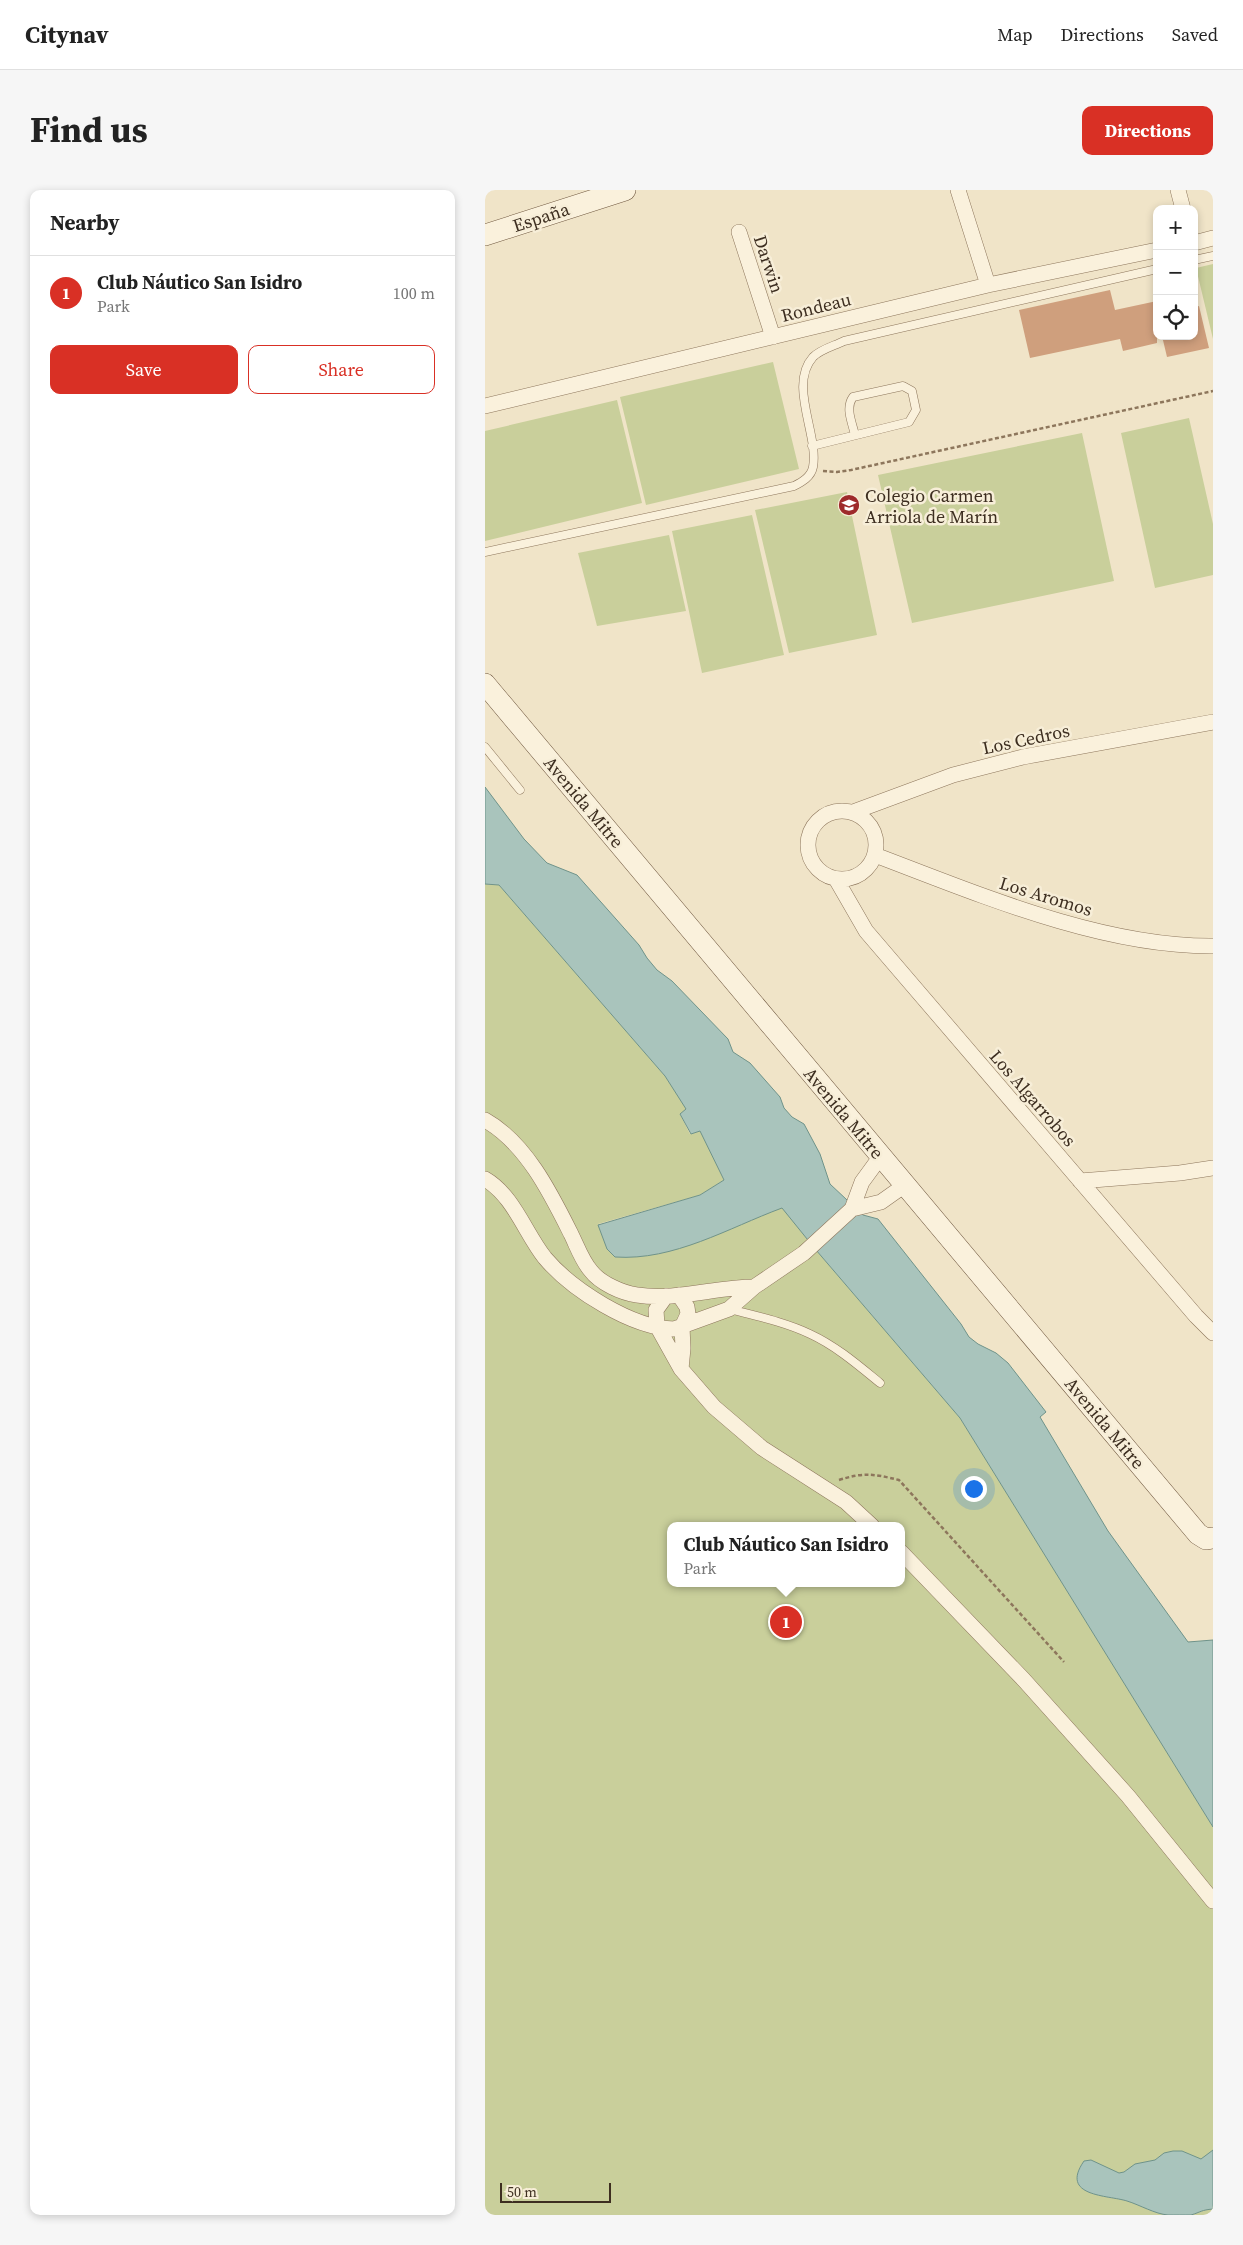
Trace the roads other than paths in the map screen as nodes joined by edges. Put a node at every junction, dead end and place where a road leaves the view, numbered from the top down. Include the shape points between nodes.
1 (625, 190) edge
2 (958, 190) edge
3 (1178, 190) edge
4 (1182, 205) edge
5 (739, 232) dead end
6 (485, 235) edge
7 (1213, 238) edge
8 (1198, 242) edge
9 (1153, 251) edge
10 (1213, 256) edge
11 (1198, 259) edge
12 (1153, 270) edge
13 (988, 285) junction
14 (773, 337) junction
15 (485, 406) edge
16 (855, 435) junction
17 (812, 446) junction
18 (485, 552) edge
19 (485, 684) edge
20 (1213, 722) edge
21 (485, 747) edge
22 (520, 790) dead end
23 (853, 812) junction
24 (875, 855) junction
25 (835, 879) junction
26 (1213, 946) edge
27 (485, 1120) edge
28 (506, 1135) junction
29 (485, 1136) edge
30 (881, 1156) junction
31 (1213, 1168) edge
32 (485, 1179) edge
33 (1080, 1181) junction
34 (905, 1185) junction
35 (849, 1211) junction
36 (754, 1287) junction
37 (672, 1295) junction
38 (729, 1309) junction
39 (657, 1326) junction
40 (681, 1327) junction
41 (1213, 1333) edge
42 (681, 1370) junction
43 (880, 1382) dead end
44 (868, 1522) edge
45 (1209, 1538) edge
46 (905, 1556) edge
47 (1213, 1901) edge

1 - 6 street, España
2 - 13 street
3 - 4 street
5 - 14 street, Darwin
7 - 8 street
9 - 13 street, Rondeau
10 - 11 lane
12 - 17 lane via 844,341 822,350 809,363 803,383
13 - 14 street, Rondeau
14 - 15 street, Rondeau
16 - 16 lane via 909,422 916,410 912,391 903,386 853,397 849,410
16 - 17 lane
17 - 18 lane via 813,468 803,481 794,486
19 - 30 street, Avenida Mitre
20 - 23 street, Los Cedros via 1023,757 953,775
21 - 22 lane
23 - 24 street via 863,817 875,834
23 - 25 street, Los Cedros via 831,812 813,826 808,836 807,847 816,868
24 - 25 street via 860,874
24 - 26 street, Los Aromos via 975,893 1102,932 1156,943
25 - 33 street, Los Algarrobos via 866,931
27 - 28 street
28 - 29 street
28 - 37 street via 525,1156 563,1217 591,1272 622,1292
30 - 34 street, Avenida Mitre
30 - 35 street via 862,1182
31 - 33 street
32 - 39 street via 505,1197 545,1258 566,1278 595,1300
33 - 41 street, Los Algarrobos
34 - 35 street via 881,1202
34 - 45 street, Avenida Mitre via 1198,1534
35 - 36 street via 804,1253
36 - 37 street
36 - 38 street
37 - 39 street via 656,1310
37 - 40 street via 687,1307 688,1314
38 - 40 street
38 - 43 lane via 810,1334 847,1356
39 - 40 street
39 - 42 street
40 - 42 street
42 - 44 street via 714,1408 762,1448 846,1502
46 - 47 street via 1024,1680 1127,1796

